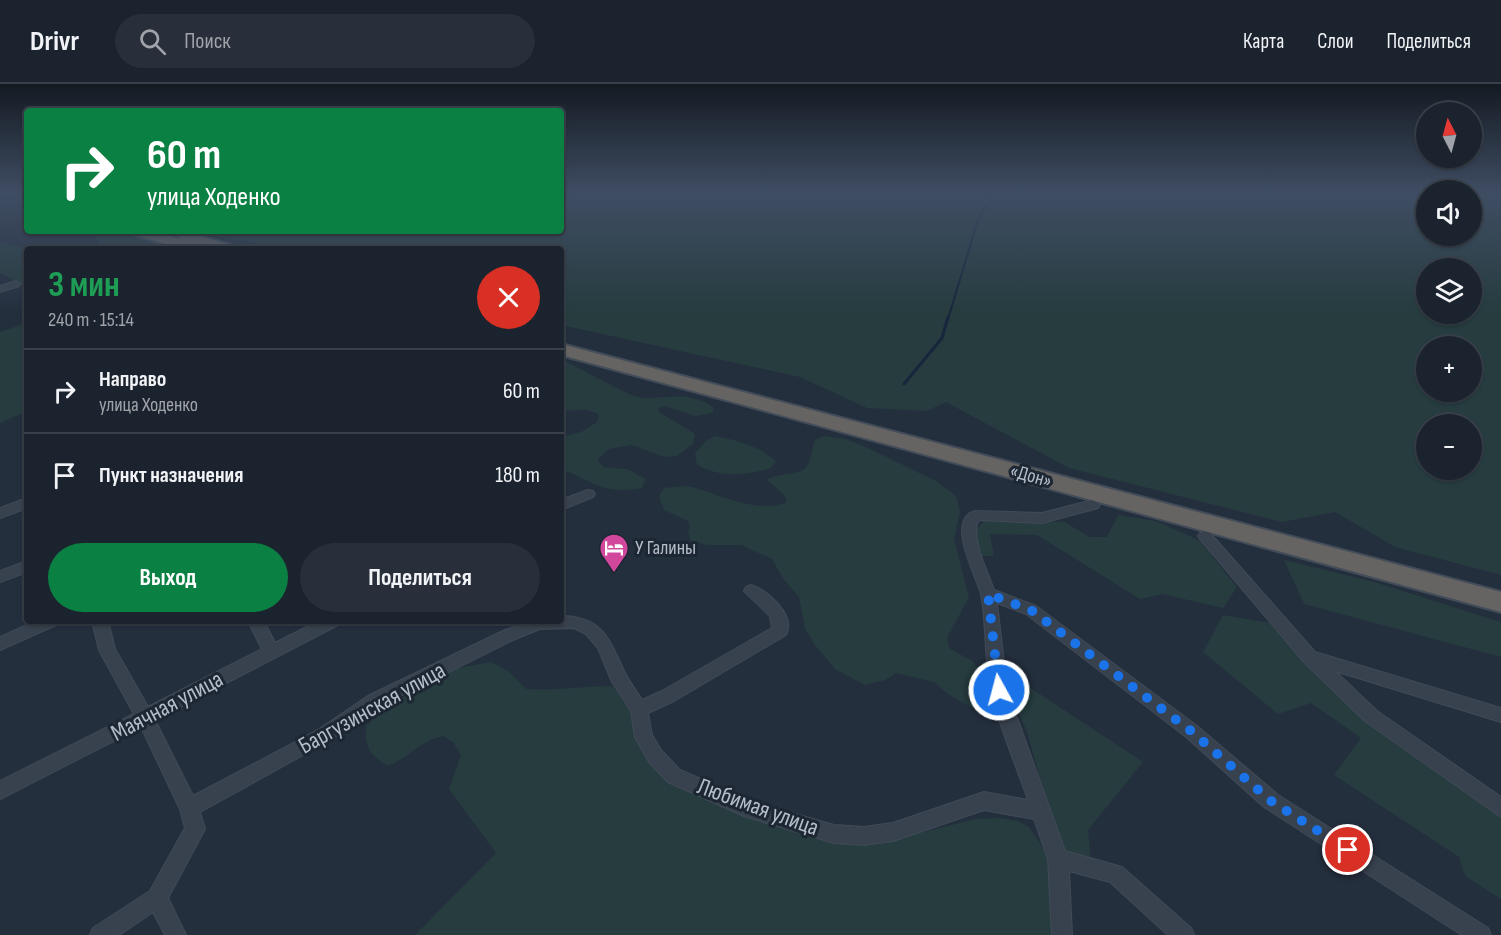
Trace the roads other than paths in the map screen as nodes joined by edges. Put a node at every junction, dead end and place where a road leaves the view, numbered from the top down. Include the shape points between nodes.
1 (147, 234) edge
2 (179, 234) edge
3 (188, 246) edge
4 (219, 246) edge
5 (16, 284) dead end
6 (0, 289) edge
7 (564, 340) edge
8 (564, 350) edge
9 (588, 494) dead end
10 (24, 504) edge
11 (564, 504) edge
12 (1093, 505) dead end
13 (0, 513) edge
14 (1205, 536) dead end
15 (24, 567) edge
16 (0, 577) edge
17 (1501, 587) edge
18 (751, 591) dead end
19 (988, 594) junction
20 (1501, 602) edge
21 (564, 622) edge
22 (44, 624) edge
23 (101, 624) edge
24 (258, 624) edge
25 (327, 624) edge
26 (534, 624) edge
27 (0, 644) edge
28 (271, 651) junction
29 (1310, 657) junction
30 (639, 709) junction
31 (1501, 715) edge
32 (145, 718) junction
33 (0, 790) edge
34 (189, 808) junction
35 (1501, 808) edge
36 (1042, 812) junction
37 (1058, 859) junction
38 (158, 898) junction
39 (100, 935) edge
40 (176, 935) edge
41 (1062, 935) edge
42 (1184, 935) edge
43 (1482, 935) edge

1 - 3 highway
2 - 4 highway
5 - 6 street
7 - 17 highway, «Дон»
8 - 20 highway, «Дон»
9 - 11 street
10 - 13 street
12 - 19 street via 1041,518 975,516 968,526 969,538
14 - 29 street
15 - 16 street
18 - 30 street via 778,614 780,631 678,691
19 - 36 street via 999,690
19 - 43 street via 1031,610 1191,731 1271,801
21 - 30 street, Любимая улица via 576,622 592,630
22 - 27 street
23 - 32 street via 107,650
24 - 28 street
25 - 28 street, Маячная улица
26 - 34 street, Баргузинская улица via 374,701 324,735
28 - 32 street, Маячная улица
29 - 31 street
29 - 35 street via 1371,716
30 - 36 street, Любимая улица via 644,737 674,776 751,810 805,827 864,836 893,832 984,801
32 - 33 street, Маячная улица
32 - 34 street
34 - 38 street via 195,829
36 - 37 street
37 - 41 street
37 - 42 street via 1115,873
38 - 39 street
38 - 40 street

